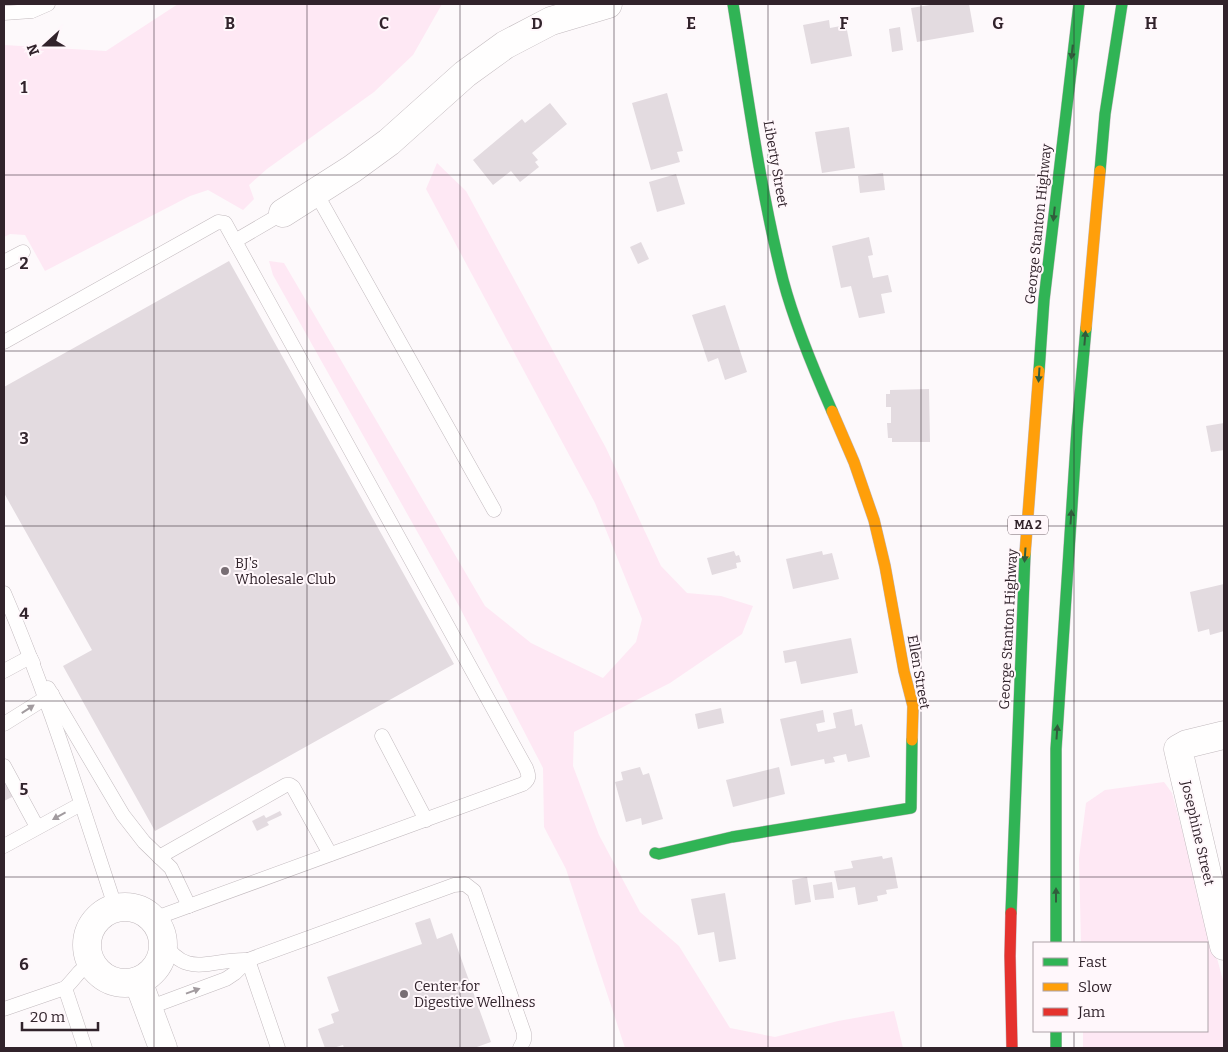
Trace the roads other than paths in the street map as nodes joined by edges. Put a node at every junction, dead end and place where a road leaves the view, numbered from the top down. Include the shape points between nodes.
1 (48, 4) edge
2 (608, 4) edge
3 (733, 4) edge
4 (1079, 4) edge
5 (1122, 4) edge
6 (4, 14) edge
7 (316, 193) junction
8 (283, 213) joint
9 (235, 241) junction
10 (23, 252) dead end
11 (4, 262) edge
12 (798, 327) joint
13 (4, 342) edge
14 (494, 510) dead end
15 (4, 593) edge
16 (30, 657) junction
17 (4, 671) edge
18 (48, 696) junction
19 (4, 724) edge
20 (1224, 735) edge
21 (382, 736) dead end
22 (4, 766) edge
23 (81, 804) junction
24 (426, 820) junction
25 (37, 828) junction
26 (4, 846) edge
27 (330, 854) junction
28 (655, 854) dead end
29 (159, 857) junction
30 (115, 906) junction
31 (189, 906) junction
32 (157, 929) junction
33 (1056, 942) edge
34 (1224, 946) edge
35 (248, 960) junction
36 (92, 963) junction
37 (138, 981) junction
38 (65, 988) junction
39 (148, 1008) junction
40 (4, 1009) edge
41 (1056, 1032) edge
42 (85, 1048) edge
43 (163, 1048) edge
44 (278, 1048) edge
45 (520, 1048) edge
46 (1012, 1048) edge
47 (1056, 1048) edge

1 - 6 lane via 32,11
2 - 7 street via 551,21 505,45 465,74 389,142
3 - 12 main road, Liberty Street via 766,200 783,280
4 -> 46 main road, George Stanton Highway / MA 2 via 1044,300 1023,582 1010,956
33 -> 5 main road via 1056,749 1077,429 1105,114
7 - 8 street
7 - 14 lane
8 - 9 lane
9 - 13 lane via 225,223 218,222
9 - 24 lane via 529,776 523,784
10 - 11 lane
12 - 28 main road, Ellen Street via 804,348 854,462 874,520 885,566 913,706 911,808 732,837
15 - 16 lane
16 - 17 lane
16 - 18 lane
19 -> 18 lane
18 - 23 lane
18 - 29 lane via 123,815
20 - 34 street, Josephine Street via 1178,748
21 - 24 lane
22 - 25 lane
23 -> 25 lane
23 - 30 lane
24 - 27 lane
25 - 26 lane
27 - 29 lane via 293,787 286,785
27 - 31 lane
29 - 31 lane via 176,876
30 - 32 street via 141,910
30 - 36 street via 99,916 90,929 86,943
31 - 32 lane
32 - 35 lane via 169,952 178,960 201,965
32 - 37 street via 163,947 159,961 150,974
39 -> 35 lane via 226,979
35 - 44 lane
35 - 45 lane via 454,885 465,884 474,890 478,899 524,1033
36 - 37 street via 96,971 108,980
36 - 38 lane via 79,970
37 - 39 street
38 - 40 lane
38 - 42 lane
39 - 43 street
41 - 47 main road

